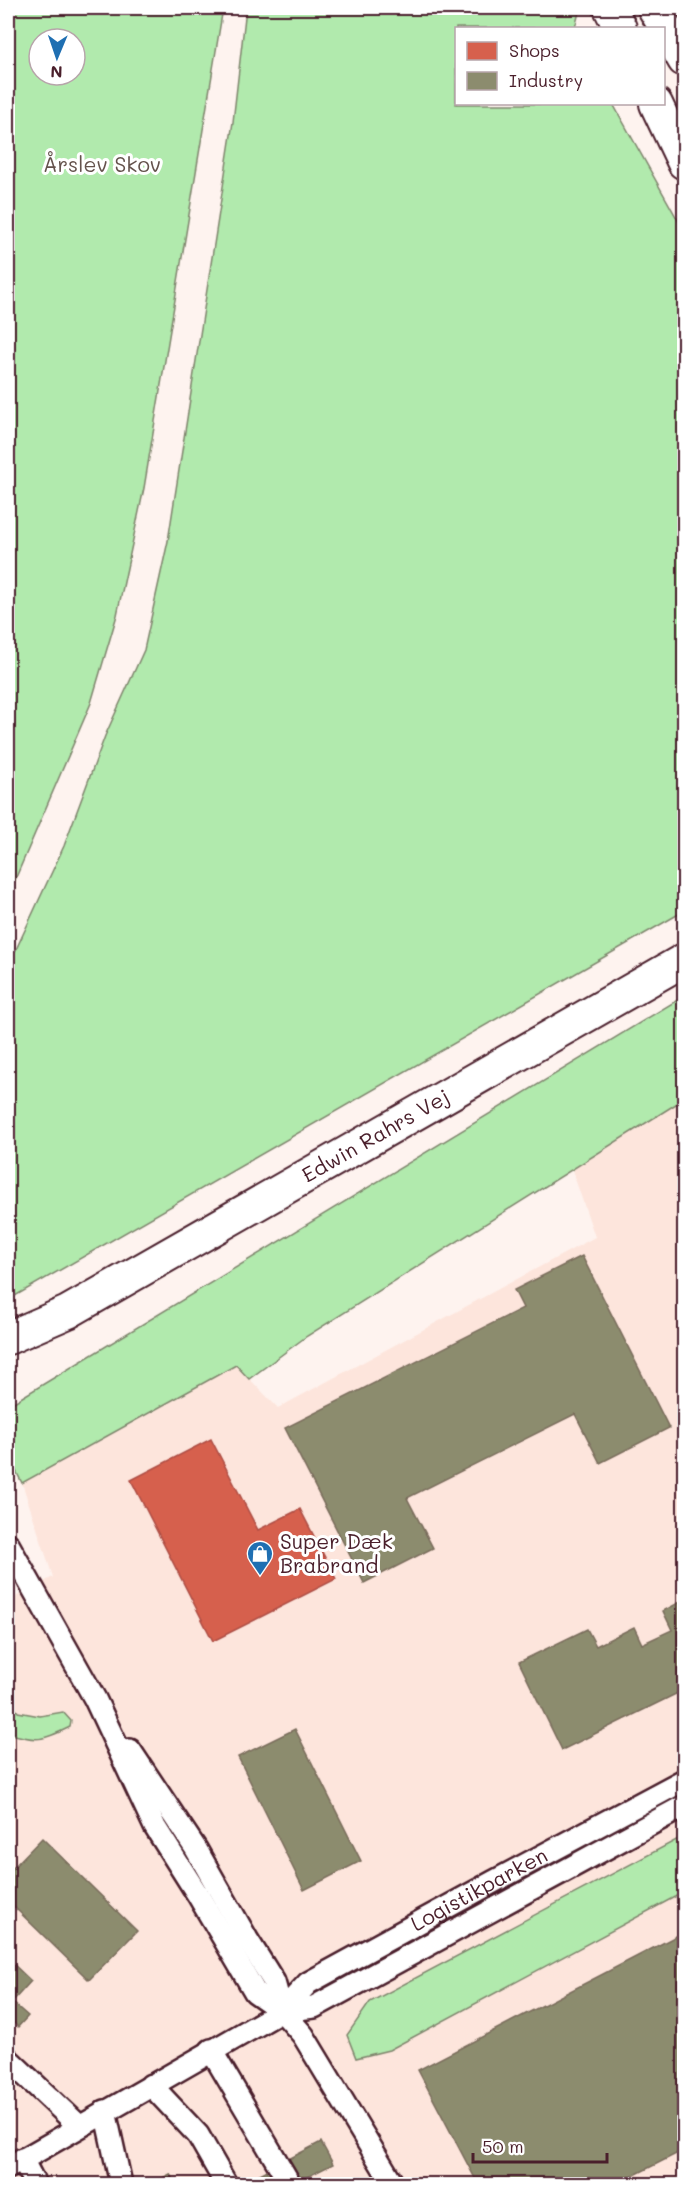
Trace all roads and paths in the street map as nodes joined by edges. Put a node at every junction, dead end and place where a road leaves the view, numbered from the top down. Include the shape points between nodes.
1 (610, 8) edge
2 (654, 8) edge
3 (620, 27) edge
4 (665, 27) edge
5 (665, 27) edge
6 (684, 60) edge
7 (656, 105) edge
8 (684, 163) edge
9 (684, 960) edge
10 (68, 1312) junction
11 (8, 1338) edge
12 (8, 1357) edge
13 (8, 1544) edge
14 (684, 1780) edge
15 (684, 1806) edge
16 (282, 2011) junction
17 (212, 2050) junction
18 (8, 2059) edge
19 (151, 2085) junction
20 (105, 2111) junction
21 (79, 2126) junction
22 (15, 2163) edge
23 (35, 2184) edge
24 (121, 2184) edge
25 (226, 2184) edge
26 (290, 2184) edge
27 (393, 2184) edge

1 - 3 highway
2 - 4 highway
5 - 6 highway
7 - 8 highway
9 - 10 highway, Edwin Rahrs Vej
10 - 11 highway
10 - 12 highway
13 - 16 street via 95,1699 155,1827 255,1992
14 - 16 street, Logistikparken via 308,1983
15 - 16 street, Logistikparken via 314,2007
16 - 17 street, Logistikparken
16 - 27 street via 303,2035
17 - 19 street, Logistikparken
17 - 26 street
18 - 21 street
19 - 20 street, Logistikparken
19 - 25 street via 198,2135
20 - 21 street, Logistikparken
20 - 24 street
21 - 22 street, Logistikparken
22 - 23 street

